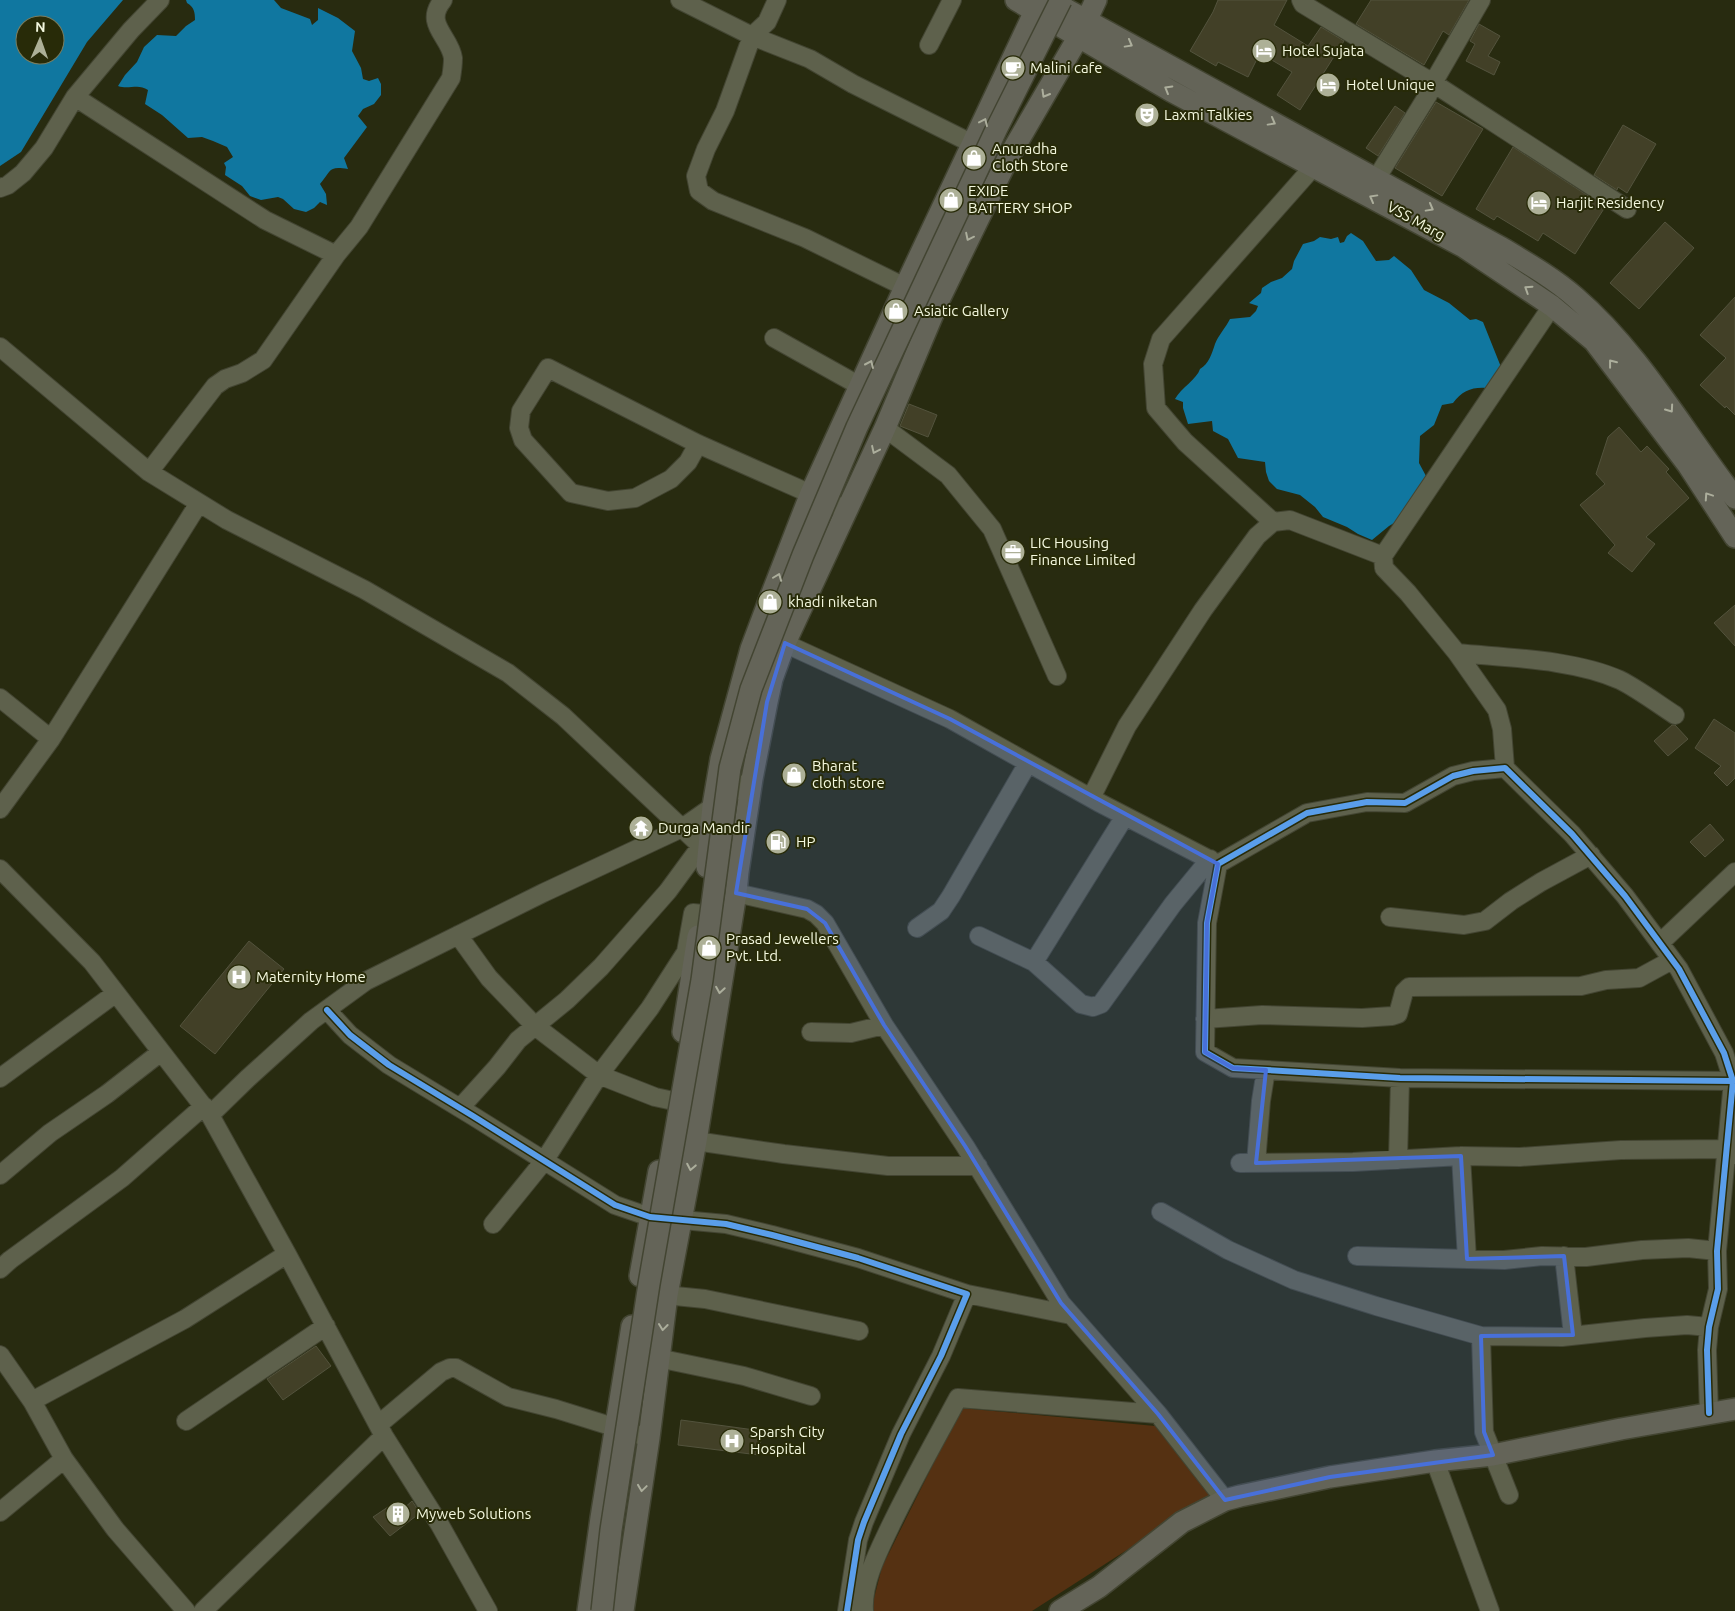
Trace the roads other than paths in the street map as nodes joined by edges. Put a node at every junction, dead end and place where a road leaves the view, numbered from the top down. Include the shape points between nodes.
1 (160, 0) edge
2 (443, 0) edge
3 (680, 0) edge
4 (777, 0) edge
5 (952, 0) edge
6 (1016, 0) edge
7 (1062, 0) edge
8 (1096, 0) edge
9 (1301, 0) edge
10 (1481, 0) edge
11 (1042, 4) edge
12 (1082, 28) junction
13 (752, 36) junction
14 (929, 45) dead end
15 (1433, 83) junction
16 (75, 97) junction
17 (973, 144) junction
18 (1314, 166) junction
19 (1376, 179) junction
20 (0, 188) edge
21 (1627, 209) dead end
22 (336, 255) junction
23 (905, 287) junction
24 (1552, 306) junction
25 (1601, 335) junction
26 (774, 338) dead end
27 (0, 347) edge
28 (1636, 378) junction
29 (860, 386) junction
30 (884, 428) junction
31 (698, 444) junction
32 (149, 472) junction
33 (811, 493) junction
34 (1735, 498) edge
35 (199, 503) junction
36 (847, 510) junction
37 (1273, 522) junction
38 (1735, 537) edge
39 (1383, 556) junction
40 (758, 630) junction
41 (785, 643) junction
42 (1457, 653) junction
43 (1057, 676) dead end
44 (0, 698) edge
45 (1675, 715) dead end
46 (51, 739) junction
47 (1028, 764) junction
48 (1505, 768) junction
49 (752, 779) junction
50 (1091, 798) junction
51 (713, 806) junction
52 (0, 809) edge
53 (1126, 816) junction
54 (682, 828) junction
55 (705, 849) junction
56 (1591, 855) junction
57 (1214, 862) junction
58 (0, 868) edge
59 (1735, 872) edge
60 (737, 882) junction
61 (701, 914) junction
62 (732, 917) junction
63 (1390, 917) dead end
64 (917, 928) dead end
65 (458, 935) junction
66 (979, 936) dead end
67 (1660, 943) junction
68 (1672, 960) junction
69 (1034, 962) junction
70 (116, 993) junction
71 (326, 1010) junction
72 (1205, 1019) junction
73 (884, 1025) junction
74 (536, 1026) junction
75 (811, 1032) dead end
76 (161, 1052) junction
77 (1266, 1070) junction
78 (599, 1075) junction
79 (0, 1078) edge
80 (1400, 1078) junction
81 (1732, 1081) junction
82 (672, 1101) junction
83 (460, 1108) junction
84 (702, 1108) junction
85 (207, 1111) junction
86 (665, 1136) junction
87 (696, 1142) junction
88 (1730, 1152) edge
89 (1461, 1156) junction
90 (1398, 1160) junction
91 (544, 1161) junction
92 (978, 1166) junction
93 (0, 1175) edge
94 (1161, 1212) dead end
95 (650, 1217) junction
96 (681, 1219) junction
97 (493, 1224) dead end
98 (1717, 1251) junction
99 (287, 1254) junction
100 (1357, 1256) dead end
101 (1564, 1256) junction
102 (1467, 1259) junction
103 (0, 1269) edge
104 (638, 1291) junction
105 (967, 1294) junction
106 (667, 1295) junction
107 (1071, 1315) junction
108 (326, 1326) junction
109 (1709, 1327) junction
110 (859, 1331) dead end
111 (1573, 1335) junction
112 (1481, 1336) junction
113 (628, 1354) junction
114 (0, 1355) edge
115 (659, 1358) junction
116 (811, 1396) dead end
117 (32, 1401) junction
118 (1735, 1408) edge
119 (1709, 1413) junction
120 (1158, 1414) junction
121 (186, 1422) dead end
122 (615, 1428) junction
123 (381, 1430) junction
124 (649, 1438) junction
125 (1493, 1455) junction
126 (64, 1459) junction
127 (1435, 1461) junction
128 (1509, 1495) dead end
129 (1232, 1498) junction
130 (0, 1512) edge
131 (1071, 1608) edge
132 (184, 1610) edge
133 (486, 1610) edge
134 (203, 1611) edge
135 (588, 1611) edge
136 (602, 1611) edge
137 (623, 1611) edge
138 (847, 1611) edge
139 (864, 1611) edge
140 (1490, 1611) edge

1 - 16 street
2 - 22 street via 436,12 436,23 453,57 451,78 359,227
3 - 13 street
4 - 13 street via 767,22
5 - 14 street
6 - 11 main road, VSS Marg
7 - 136 main road, bridge via 923,283 844,454 750,689 730,768 702,980 649,1284 611,1530
8 - 12 main road
9 - 15 street
10 - 15 street
11 - 12 main road, VSS Marg
17 -> 11 main road
18 -> 12 main road, VSS Marg via 1171,91
12 -> 19 main road
12 -> 30 main road via 1007,160 938,302
13 - 17 street via 810,59
13 - 23 street via 696,176 699,191 713,202 805,238
15 - 19 street
15 - 21 street
16 - 20 street via 44,148 23,173
16 - 22 street via 265,220
17 - 23 main road
24 -> 18 main road, VSS Marg via 1464,247
18 - 37 street via 1161,339 1153,364 1156,408 1185,442
19 -> 25 main road via 1546,275 1574,297
22 - 32 street via 263,360 215,386
29 -> 23 main road
24 - 25 main road, VSS Marg
24 - 39 street
25 - 28 main road, VSS Marg
26 - 29 street
27 - 32 street
28 -> 34 main road
38 -> 28 main road, VSS Marg
29 - 33 main road
30 -> 36 main road
30 - 43 street via 948,475 992,529
31 - 31 street via 548,368 522,410 519,428 523,440 571,493 608,501 636,498 671,479 688,462
31 - 33 street
32 - 35 street
33 - 36 street
40 -> 33 main road
35 - 46 street
35 - 54 street via 365,590 508,673 563,716
36 - 41 main road
37 - 39 street via 1290,520
37 - 50 street via 1257,536 1198,618 1127,726
39 - 42 street via 1384,568
40 - 41 street
40 - 51 main road via 721,759
41 - 47 street via 950,719
41 - 49 main road via 772,679
42 - 45 street via 1586,669 1620,681
42 - 48 street via 1497,710
44 - 46 street
46 - 52 street
47 - 50 street
47 - 64 street via 941,911
48 - 56 street
48 - 57 street via 1453,776 1405,803 1367,802 1307,813
49 - 51 street
49 - 60 main road
50 - 53 street
51 - 54 street
51 - 55 main road
53 - 57 street
53 - 69 street
54 - 55 street
54 - 65 street
55 - 60 street
55 - 61 main road
55 - 74 street via 601,967
56 - 63 street via 1511,901 1485,921 1464,925
56 - 67 street
57 - 69 street via 1173,904 1101,1004 1093,1007 1081,1004
57 - 72 street via 1207,923
58 - 70 street via 92,962
59 - 67 street
60 - 62 main road
60 - 73 street via 816,914 826,923
61 - 62 street
61 - 78 street via 693,913 686,952 681,960 650,1008
61 - 82 main road
62 -> 84 main road
65 - 71 street via 366,981
65 - 74 street via 489,978
66 - 69 street
67 - 68 street
68 - 72 street via 1639,978 1606,980 1581,986 1409,988 1404,992 1398,1014 1392,1016 1262,1015
68 - 81 street via 1724,1054
70 - 76 street
70 - 79 street
71 - 83 street via 350,1035 389,1066
71 - 85 street
72 - 77 street via 1205,1052 1233,1068
73 - 75 street via 851,1033
73 - 92 street
74 - 78 street
74 - 83 street via 518,1040
76 - 85 street
76 - 93 street
77 - 80 street
77 - 90 street via 1248,1163
78 - 82 street
78 - 91 street
80 - 81 street
80 - 90 street
81 - 88 street
82 - 84 street
82 - 86 main road
83 - 91 street
84 - 87 main road
85 - 99 street
85 - 103 street
86 - 87 street
86 - 95 main road
87 - 92 street via 888,1166
87 -> 96 main road
88 - 89 street via 1622,1150 1520,1157
88 - 98 street
89 - 90 street
89 - 102 street
91 - 95 street via 615,1205
91 - 97 street
92 - 107 street
94 - 112 street via 1228,1250 1294,1280
95 - 96 street
95 - 104 main road
96 - 105 street via 726,1224 772,1235 858,1258
96 - 106 main road
98 - 101 street via 1688,1248
98 - 109 street via 1718,1289
99 - 108 street
99 - 117 street via 185,1319
100 - 102 street
101 - 102 street
101 - 111 street
104 - 106 street
104 - 113 main road
105 - 107 street
105 - 138 street via 941,1356 901,1434 864,1522 858,1540
106 - 110 street via 705,1299
106 -> 115 main road
107 - 120 street
108 - 121 street
108 - 123 street
109 - 111 street via 1688,1325
109 - 119 street
111 - 112 street
112 - 125 street via 1484,1432
113 - 115 street
113 - 122 main road
114 - 117 street
115 - 116 street via 744,1376
115 - 124 main road
117 - 126 street
118 - 119 main road
119 - 125 main road
120 - 129 street
120 - 139 street via 958,1398 905,1494 880,1548 864,1599
122 - 123 street via 508,1397 456,1368 450,1368 441,1372
122 - 124 street
122 - 135 main road
123 - 133 street via 440,1525
123 - 134 street
124 -> 137 main road
125 - 127 main road
125 - 128 street
126 - 130 street
126 - 132 street via 115,1529
127 - 129 main road via 1330,1477
127 - 140 street
129 - 131 main road via 1182,1522

